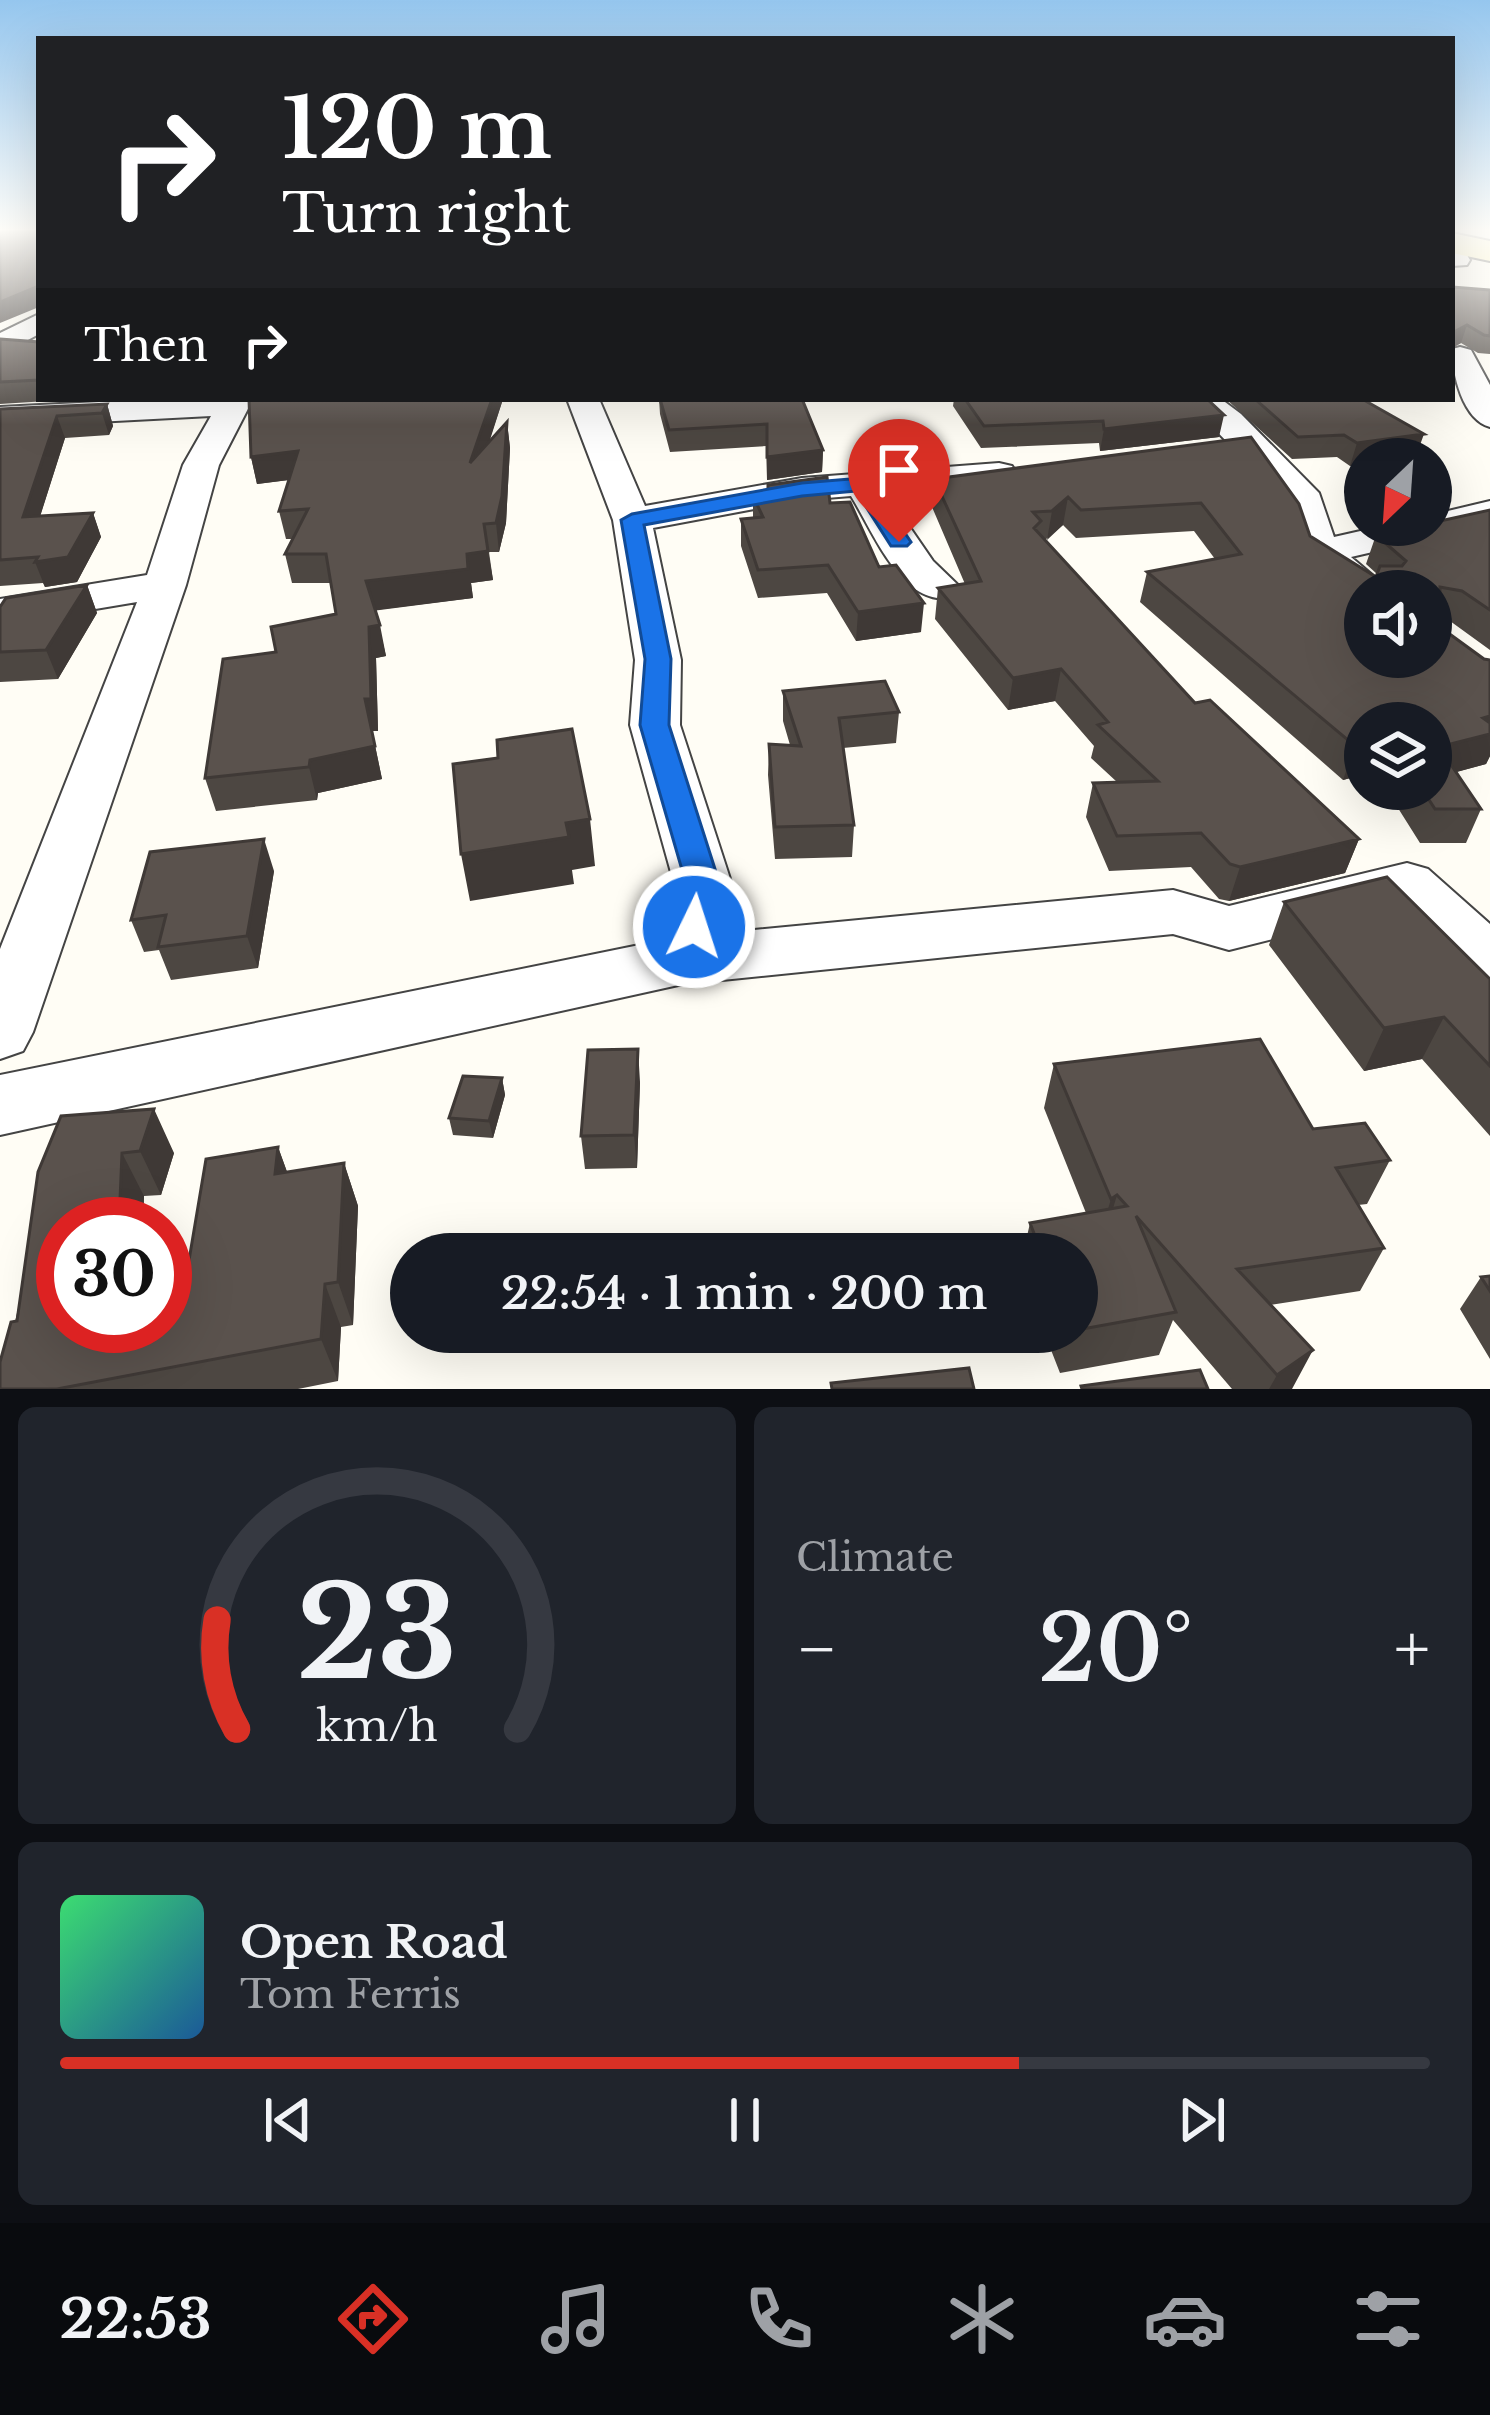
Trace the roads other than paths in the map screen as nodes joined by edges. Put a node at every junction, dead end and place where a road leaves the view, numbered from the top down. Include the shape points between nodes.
1 (36, 324) edge
2 (0, 346) edge
3 (1460, 356) dead end
4 (236, 402) edge
5 (585, 402) edge
6 (1204, 402) edge
7 (0, 417) edge
8 (1490, 417) edge
9 (1255, 447) junction
10 (1217, 454) edge
11 (1028, 472) edge
12 (862, 484) junction
13 (1490, 513) edge
14 (632, 520) junction
15 (1318, 553) junction
16 (1344, 572) edge
17 (165, 585) junction
18 (940, 588) edge
19 (0, 612) edge
20 (683, 960) junction
21 (1490, 961) edge
22 (0, 1032) edge
23 (0, 1106) edge

1 - 2 street
3 - 8 street
4 - 7 street
4 - 17 street via 201,465
5 - 14 street
6 - 9 street
9 - 10 street
9 - 15 street via 1306,501
11 - 12 street
12 - 14 street
12 - 18 street via 918,570
13 - 15 street
14 - 20 street via 658,659 655,725 706,894
15 - 16 street
17 - 19 street
17 - 22 street
20 - 21 street via 1173,912 1229,928 1407,884
20 - 23 street

